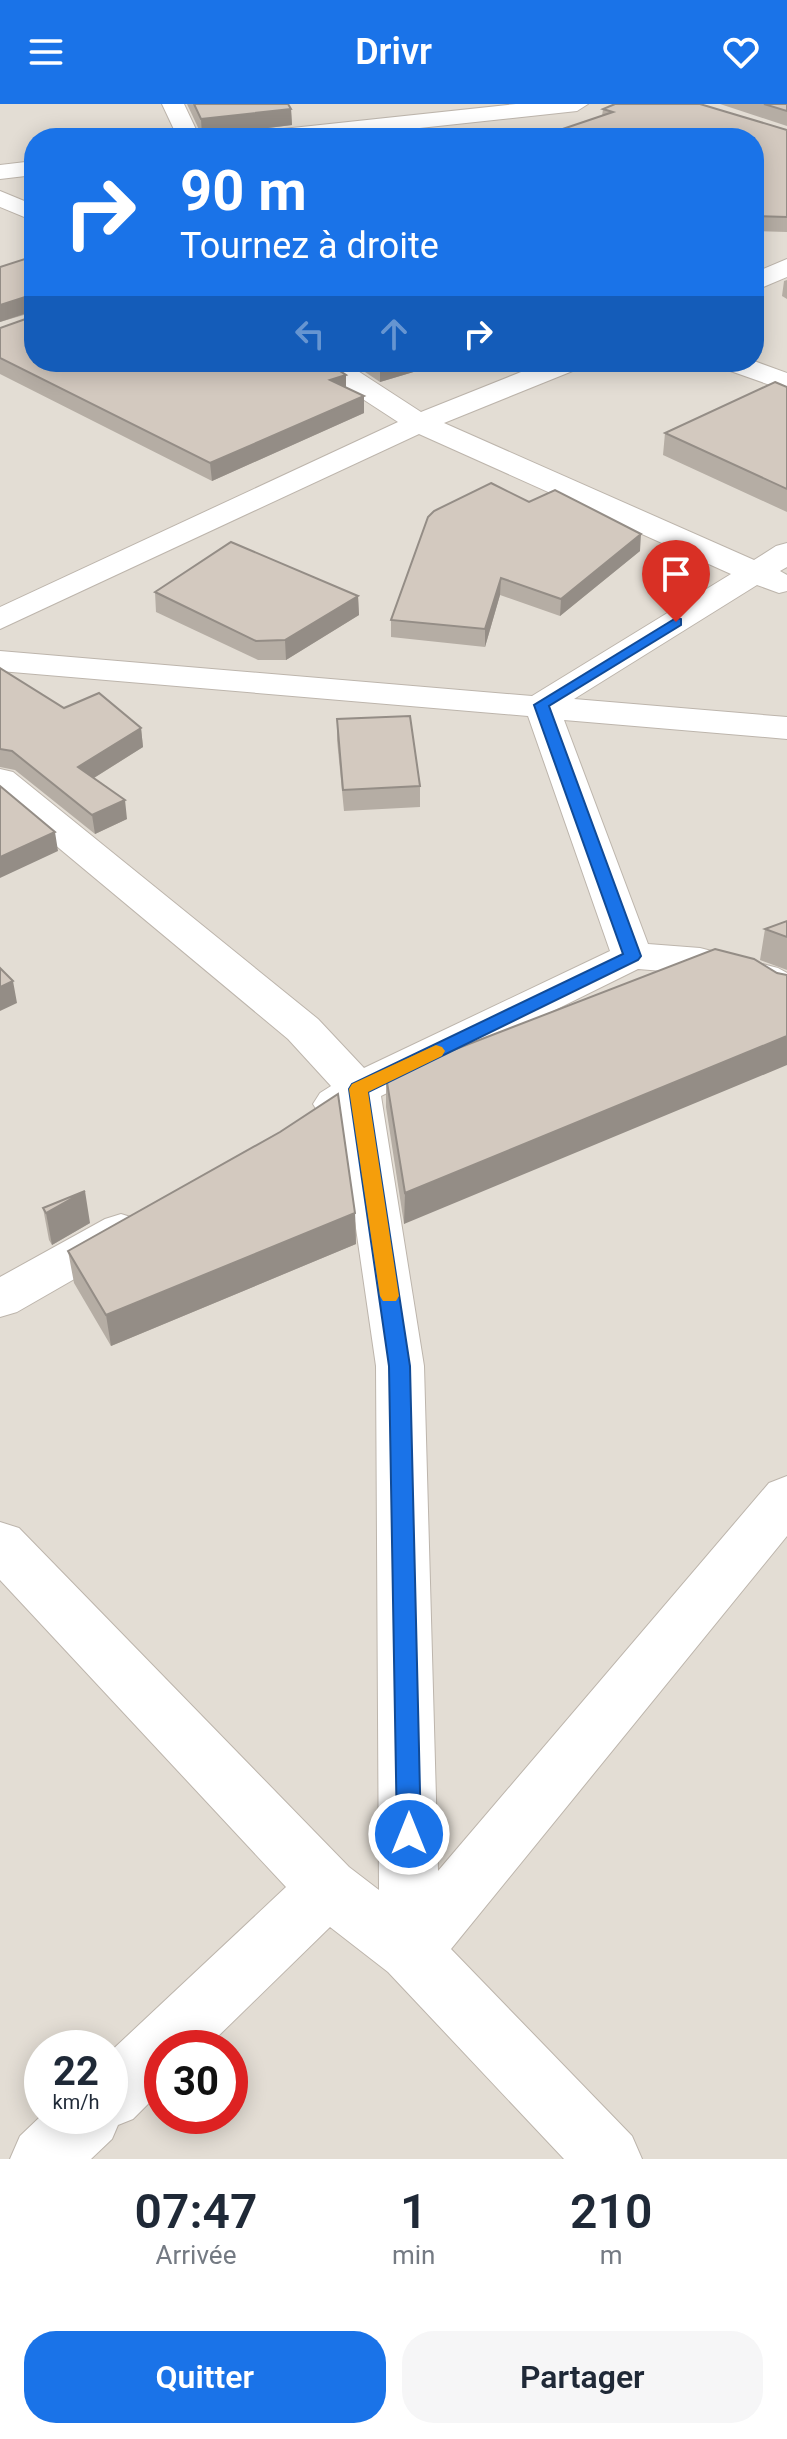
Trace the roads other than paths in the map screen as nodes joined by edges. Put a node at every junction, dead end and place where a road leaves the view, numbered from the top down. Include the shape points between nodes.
1 (173, 104) edge
2 (584, 110) edge
3 (562, 127) edge
4 (184, 128) edge
5 (378, 128) edge
6 (24, 169) edge
7 (0, 172) edge
8 (0, 198) edge
9 (24, 209) edge
10 (787, 267) edge
11 (764, 278) edge
12 (340, 372) edge
13 (545, 372) edge
14 (758, 372) edge
15 (787, 383) edge
16 (419, 423) junction
17 (787, 553) edge
18 (772, 580) edge
19 (0, 619) edge
20 (0, 661) edge
21 (541, 705) junction
22 (787, 728) edge
23 (0, 780) edge
24 (632, 956) junction
25 (787, 991) edge
26 (358, 1089) junction
27 (299, 1127) edge
28 (154, 1212) edge
29 (0, 1299) edge
30 (787, 1498) edge
31 (0, 1544) edge
32 (328, 1888) junction
33 (410, 1951) junction
34 (128, 2079) edge
35 (70, 2134) edge
36 (43, 2159) edge
37 (609, 2159) edge

1 - 4 street
2 - 3 street
2 - 5 street
6 - 7 street
8 - 9 street
10 - 11 street
12 - 16 street
13 - 16 street
14 - 15 street
16 - 18 street
16 - 19 street
17 - 18 street
18 - 21 street
20 - 21 street
21 - 22 street
21 - 24 street
23 - 26 street via 303,1029
24 - 25 street via 700,961 764,977
24 - 26 street
26 - 27 street
26 - 33 street via 400,1366
28 - 29 street
30 - 33 street
31 - 32 street
32 - 33 street
32 - 34 street
33 - 37 street
35 - 36 street

